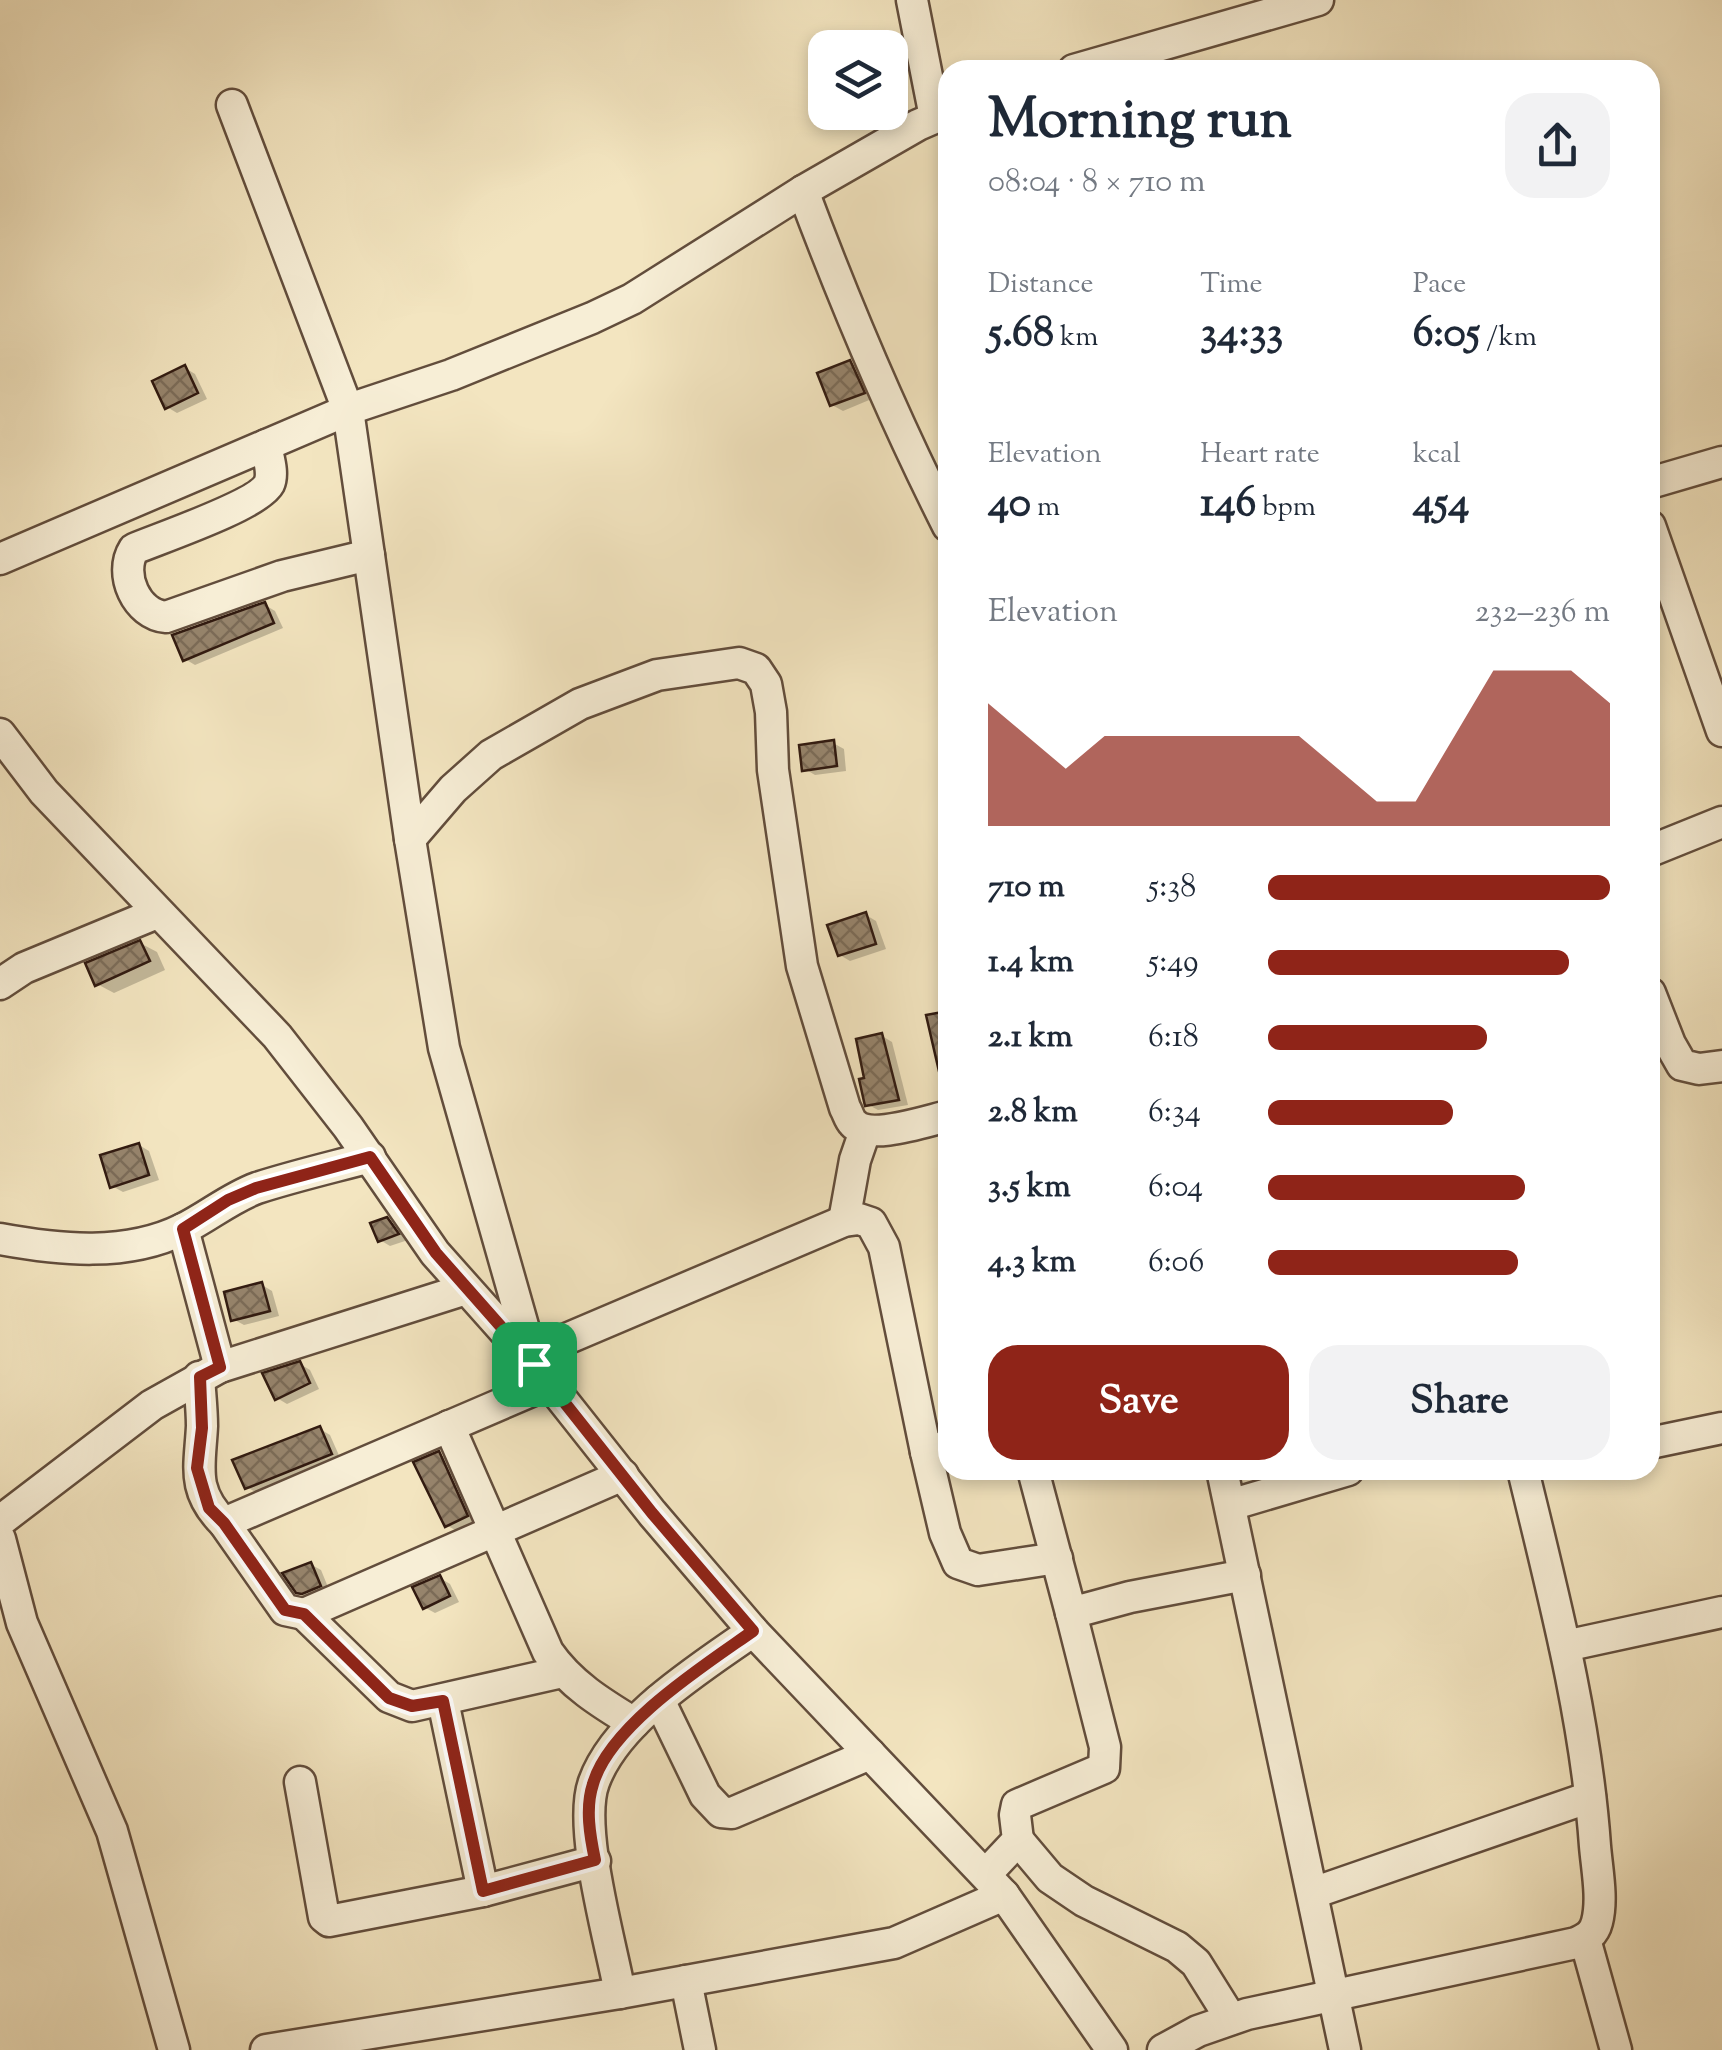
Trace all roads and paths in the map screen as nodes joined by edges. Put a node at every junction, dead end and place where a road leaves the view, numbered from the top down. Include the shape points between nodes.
1 (912, 0) edge
2 (1318, 0) edge
3 (1243, 11) edge
4 (1103, 60) edge
5 (938, 102) edge
6 (232, 105) dead end
7 (938, 116) edge
8 (803, 191) junction
9 (348, 410) junction
10 (266, 445) junction
11 (1722, 462) edge
12 (1660, 480) edge
13 (938, 506) edge
14 (1660, 554) edge
15 (370, 555) junction
16 (0, 559) edge
17 (1722, 731) edge
18 (0, 734) edge
19 (1722, 822) edge
20 (410, 839) junction
21 (1660, 847) edge
22 (157, 913) junction
23 (0, 984) edge
24 (1660, 1018) edge
25 (1722, 1066) edge
26 (938, 1118) edge
27 (866, 1130) junction
28 (370, 1157) junction
29 (844, 1221) junction
30 (183, 1229) junction
31 (0, 1239) edge
32 (466, 1290) junction
33 (538, 1367) junction
34 (210, 1372) junction
35 (450, 1426) junction
36 (1722, 1428) edge
37 (1660, 1441) edge
38 (937, 1449) edge
39 (623, 1475) junction
40 (940, 1480) edge
41 (1036, 1480) edge
42 (1224, 1480) edge
43 (1314, 1480) edge
44 (1526, 1480) edge
45 (1230, 1505) junction
46 (0, 1520) edge
47 (224, 1523) junction
48 (494, 1530) junction
49 (0, 1539) edge
50 (1056, 1558) junction
51 (1245, 1575) junction
52 (1722, 1612) edge
53 (1071, 1613) junction
54 (304, 1614) junction
55 (753, 1631) junction
56 (1566, 1646) junction
57 (562, 1672) junction
58 (659, 1700) junction
59 (443, 1701) junction
60 (634, 1723) junction
61 (870, 1754) junction
62 (300, 1782) dead end
63 (1590, 1797) junction
64 (1018, 1840) junction
65 (595, 1860) junction
66 (995, 1884) junction
67 (483, 1891) junction
68 (1313, 1894) junction
69 (1585, 1939) junction
70 (686, 1981) junction
71 (620, 1993) junction
72 (1332, 1996) junction
73 (1231, 2019) junction
74 (1200, 2040) edge
75 (342, 2044) edge
76 (174, 2050) edge
77 (266, 2050) edge
78 (700, 2050) edge
79 (1112, 2050) edge
80 (1162, 2050) edge
81 (1345, 2050) edge
82 (1616, 2050) edge

1 - 5 street
2 - 3 street
3 - 4 street
6 - 9 street
7 - 8 street
8 - 9 street via 592,318
8 - 13 street via 895,422
9 - 10 street
9 - 15 street
10 - 15 street via 272,479 266,489 128,558 127,573 144,611 166,617 282,576
10 - 16 street
11 - 12 street
14 - 17 street
15 - 20 street
18 - 22 street via 44,792
19 - 21 street
20 - 27 street via 490,755 580,704 657,676 739,663 756,668 771,712 773,770 802,966 845,1108
20 - 33 street via 444,1048
22 - 23 street
22 - 28 street via 277,1036
24 - 25 street via 1682,1065
26 - 27 street
27 - 29 street
28 - 30 street via 256,1188
28 - 32 street
29 - 33 street
29 - 38 street via 871,1222 878,1231
30 - 31 street via 144,1244 86,1249
30 - 34 street
32 - 33 street
32 - 34 street
33 - 35 street
33 - 39 street
34 - 46 street via 152,1405
34 - 47 street via 197,1468 209,1508
35 - 47 street
35 - 48 street
36 - 37 street
39 - 48 street
39 - 55 street
40 - 50 street via 945,1533 958,1562 978,1570
41 - 50 street
42 - 45 street
43 - 45 street
44 - 56 street
45 - 51 street
47 - 54 street via 285,1610
48 - 54 street
48 - 57 street
49 - 76 street via 27,1637 112,1831
50 - 53 street
51 - 53 street
51 - 68 street
52 - 56 street
53 - 64 street via 1107,1759 1104,1768 1017,1805
54 - 59 street via 389,1698 412,1706
55 - 58 street
55 - 61 street
56 - 63 street
57 - 59 street
57 - 60 street
58 - 60 street
58 - 61 street via 705,1795 720,1812 732,1813
59 - 67 street
60 - 65 street via 592,1784
61 - 66 street
62 - 67 street via 329,1921
63 - 68 street
63 - 69 street via 1598,1912
64 - 66 street
64 - 73 street via 1061,1885 1196,1962
65 - 67 street
65 - 71 street
66 - 70 street via 894,1943
66 - 79 street
68 - 72 street
69 - 72 street
69 - 82 street
70 - 71 street
70 - 78 street
71 - 75 street
72 - 73 street
72 - 81 street
73 - 74 street
74 - 80 street
75 - 77 street

